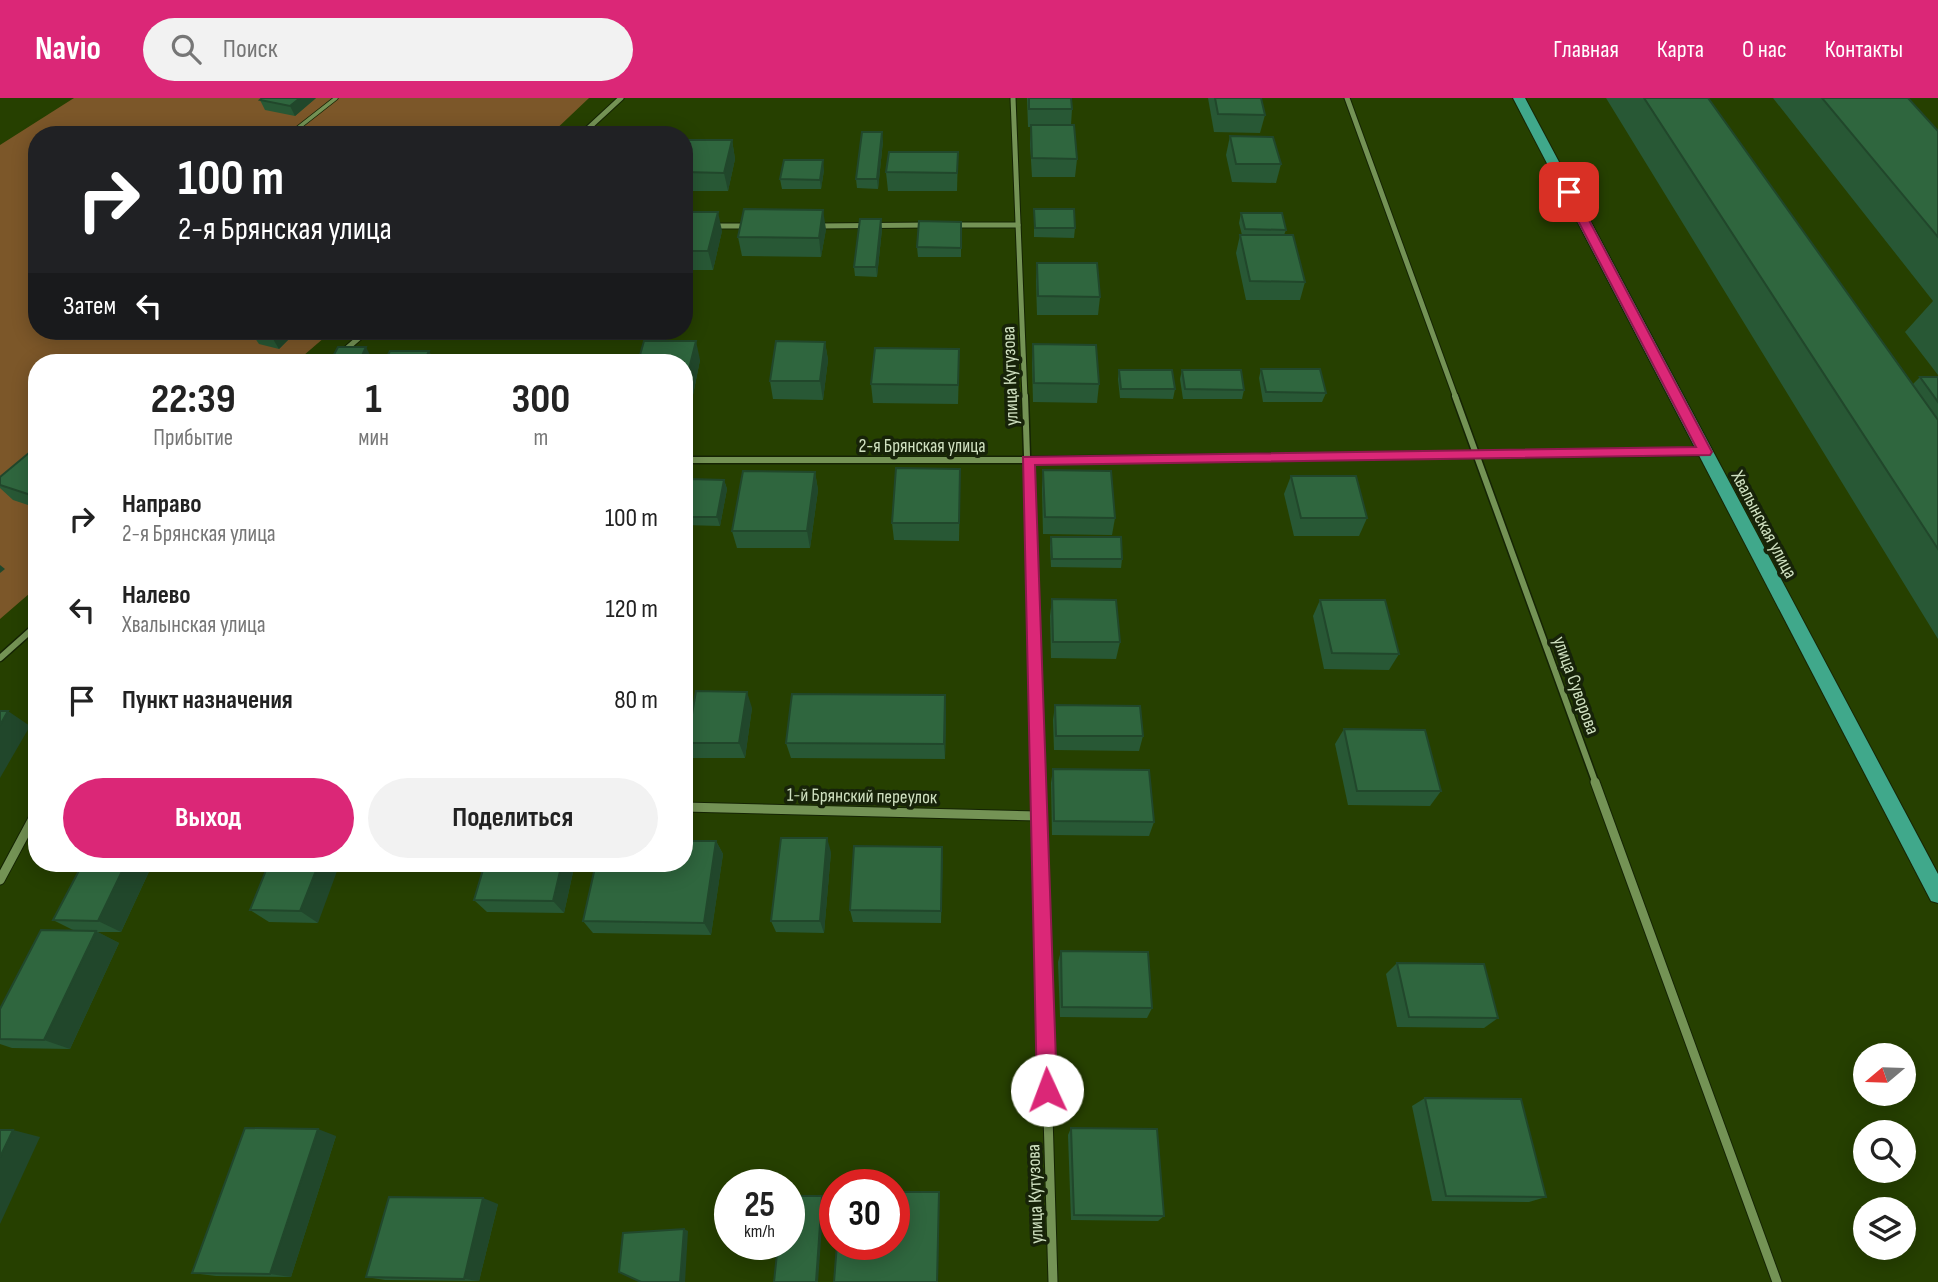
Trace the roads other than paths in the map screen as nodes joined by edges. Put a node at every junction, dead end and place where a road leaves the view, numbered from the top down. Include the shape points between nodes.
1 (336, 98) edge
2 (621, 98) edge
3 (1013, 98) edge
4 (1347, 98) edge
5 (1519, 98) edge
6 (300, 126) edge
7 (591, 126) edge
8 (935, 225) edge
9 (948, 225) edge
10 (1018, 225) junction
11 (698, 226) edge
12 (754, 226) edge
13 (809, 226) edge
14 (357, 340) edge
15 (340, 354) edge
16 (1705, 452) junction
17 (1476, 454) junction
18 (693, 460) edge
19 (1028, 460) junction
20 (28, 633) edge
21 (0, 658) edge
22 (693, 807) edge
23 (1038, 816) junction
24 (28, 828) edge
25 (0, 880) edge
26 (1938, 894) edge
27 (1053, 1282) edge
28 (1777, 1282) edge

1 - 6 lane
2 - 7 street
3 - 10 street, улица Кутузова
4 - 17 street, улица Суворова
5 - 16 main road, Хвалынская улица
8 - 13 street
9 - 10 street
10 - 19 street, улица Кутузова
11 - 12 street
14 - 15 street
16 - 17 street, 2-я Брянская улица
16 - 26 main road, Хвалынская улица
17 - 19 street, 2-я Брянская улица
17 - 28 street, улица Суворова
18 - 19 street, 2-я Брянская улица
19 - 23 street, улица Кутузова
20 - 21 street
22 - 23 street, 1-й Брянский переулок
23 - 27 street, улица Кутузова
24 - 25 street

